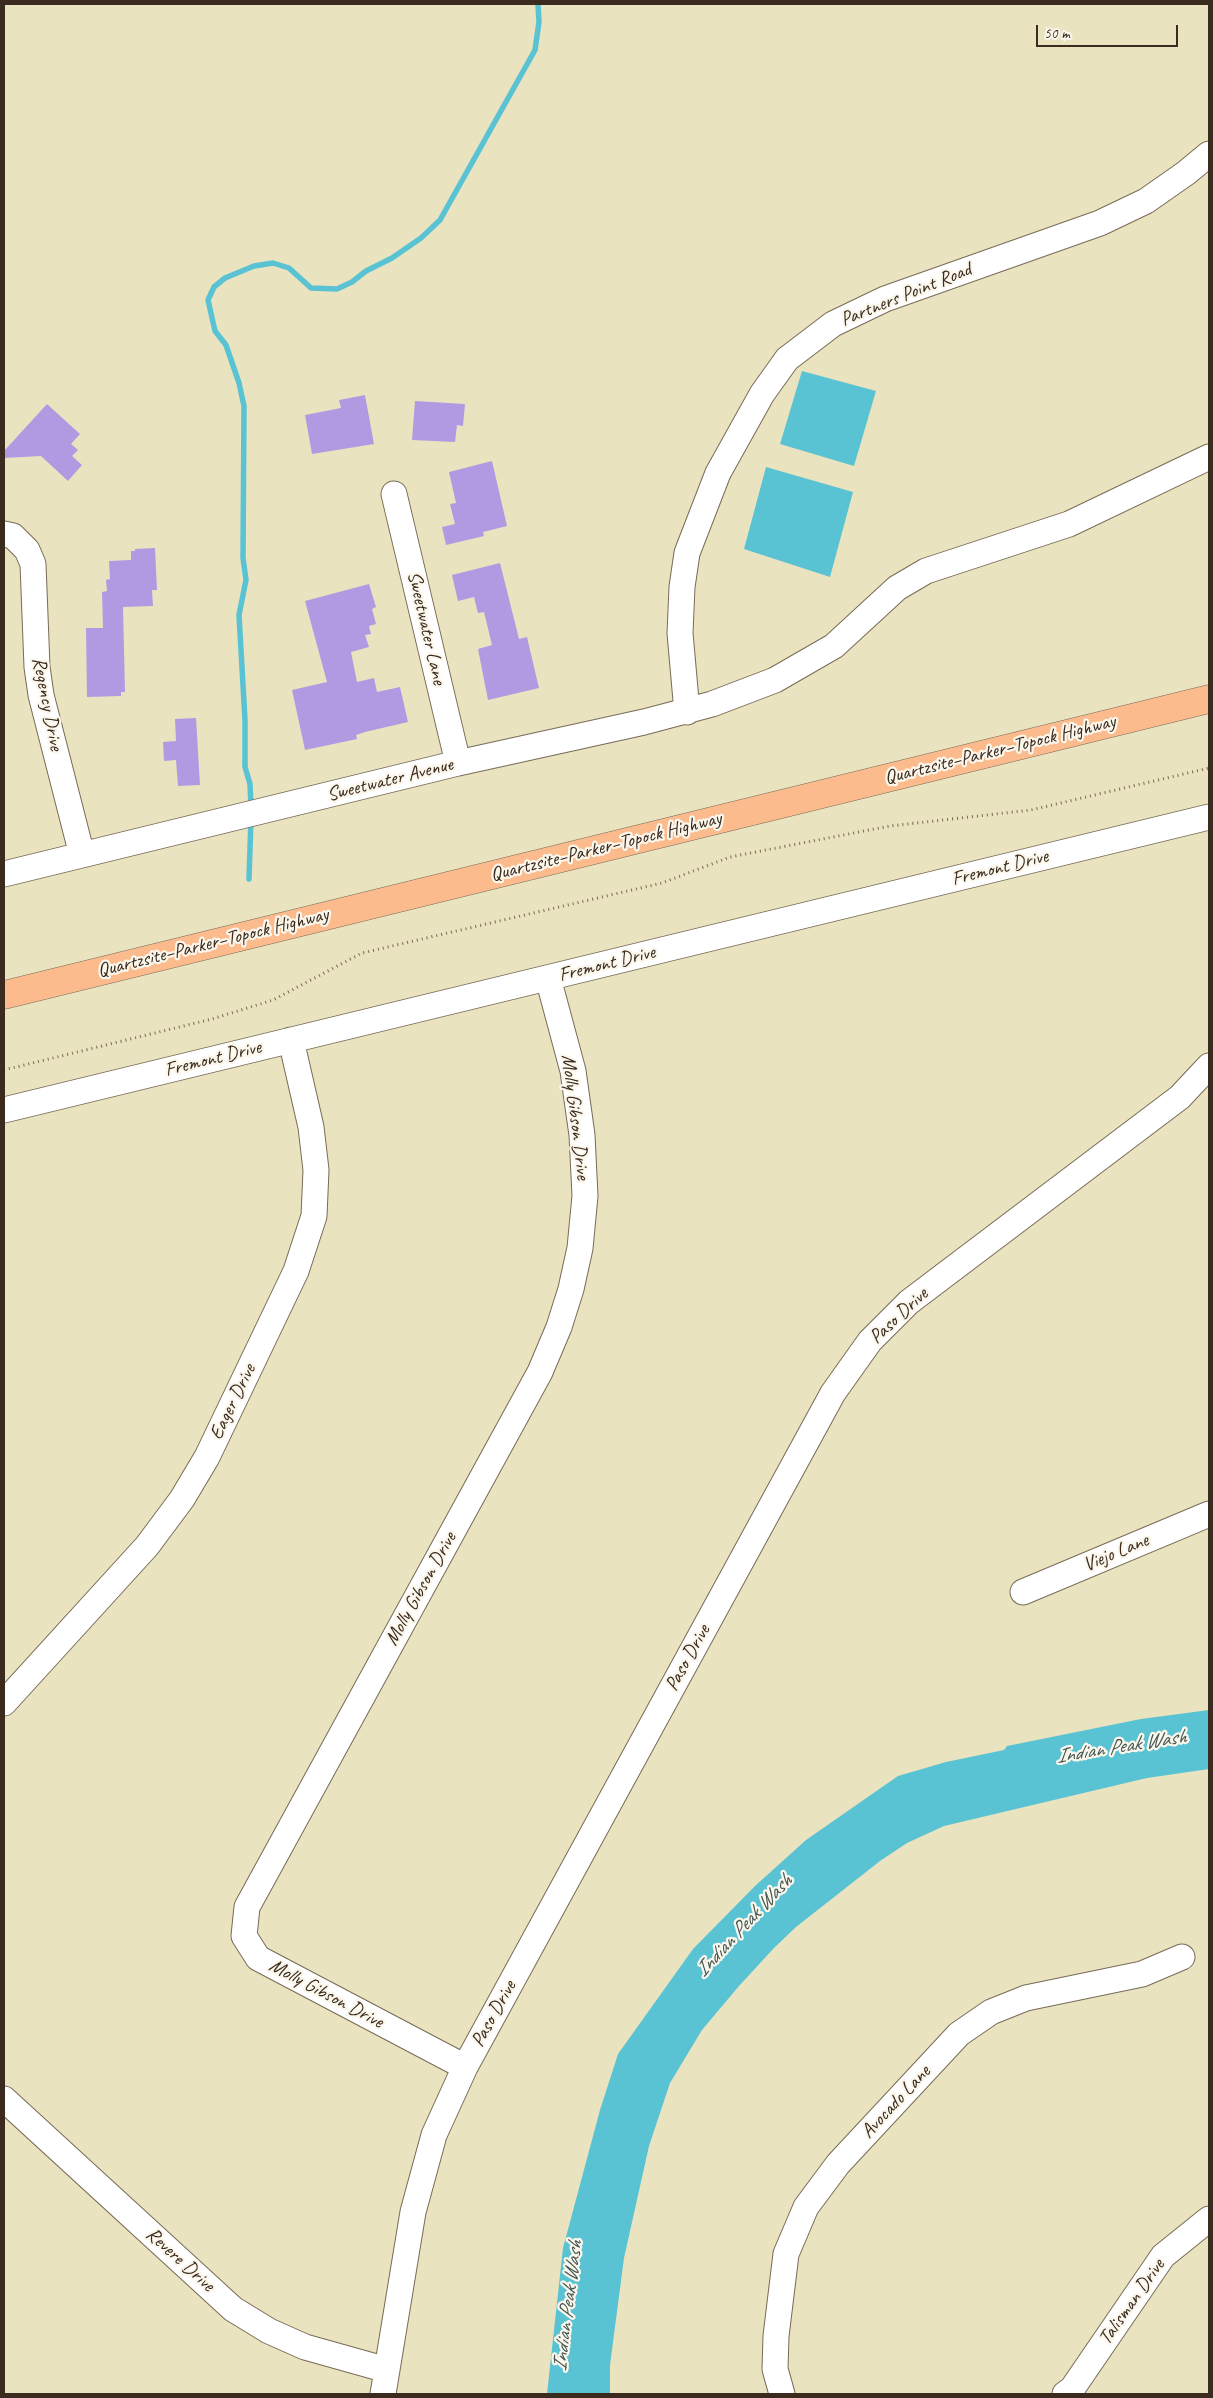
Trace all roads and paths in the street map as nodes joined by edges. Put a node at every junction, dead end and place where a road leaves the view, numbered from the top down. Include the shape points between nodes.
1 (1209, 154) edge
2 (1209, 458) edge
3 (394, 494) dead end
4 (4, 534) edge
5 (1209, 699) edge
6 (687, 712) junction
7 (458, 763) junction
8 (1209, 768) edge
9 (1209, 817) edge
10 (82, 855) junction
11 (4, 874) edge
12 (548, 978) junction
13 (4, 994) edge
14 (291, 1040) junction
15 (1209, 1066) edge
16 (4, 1070) edge
17 (4, 1110) edge
18 (1209, 1514) edge
19 (1023, 1592) dead end
20 (4, 1703) edge
21 (1182, 1956) dead end
22 (465, 2067) junction
23 (4, 2099) edge
24 (1209, 2219) edge
25 (387, 2370) junction
26 (383, 2394) edge
27 (782, 2394) edge
28 (1066, 2394) edge

1 - 6 street, Partners Point Road via 1146,201 1108,219 885,299 832,324 787,359 762,394 718,473 687,553 680,633
2 - 6 street, Sweetwater Avenue via 1069,524 926,571 897,588 834,646 775,680
3 - 7 street, Sweetwater Lane
4 - 10 street, Regency Drive via 13,536 27,550 32,564 41,695
5 - 13 highway, Quartzsite–Parker–Topock Highway
6 - 7 street, Sweetwater Avenue
7 - 10 street, Sweetwater Avenue
8 - 16 path via 1031,810 890,826 730,857 662,883 362,954 274,1000 212,1019
9 - 12 street, Fremont Drive
10 - 11 street, Sweetwater Avenue
12 - 14 street, Fremont Drive
12 - 22 street, Molly Gibson Drive via 573,1070 582,1135 585,1196 580,1248 559,1327 535,1381 248,1907 244,1936 258,1958
14 - 17 street, Fremont Drive
14 - 20 street, Eager Drive via 311,1127 316,1170 314,1216 296,1271 207,1457 182,1499 147,1546
15 - 22 street, Paso Drive via 1180,1097 909,1302 870,1341 833,1393
18 - 19 street, Viejo Lane
21 - 27 street, Avocado Lane via 1142,1974 1026,1998 991,2012 959,2034 838,2164 806,2207 786,2254 775,2369
22 - 25 street, Paso Drive via 434,2135 422,2176
23 - 25 street, Revere Drive via 233,2309 305,2347
24 - 28 street, Talisman Drive via 1163,2256
25 - 26 street, Paso Drive

